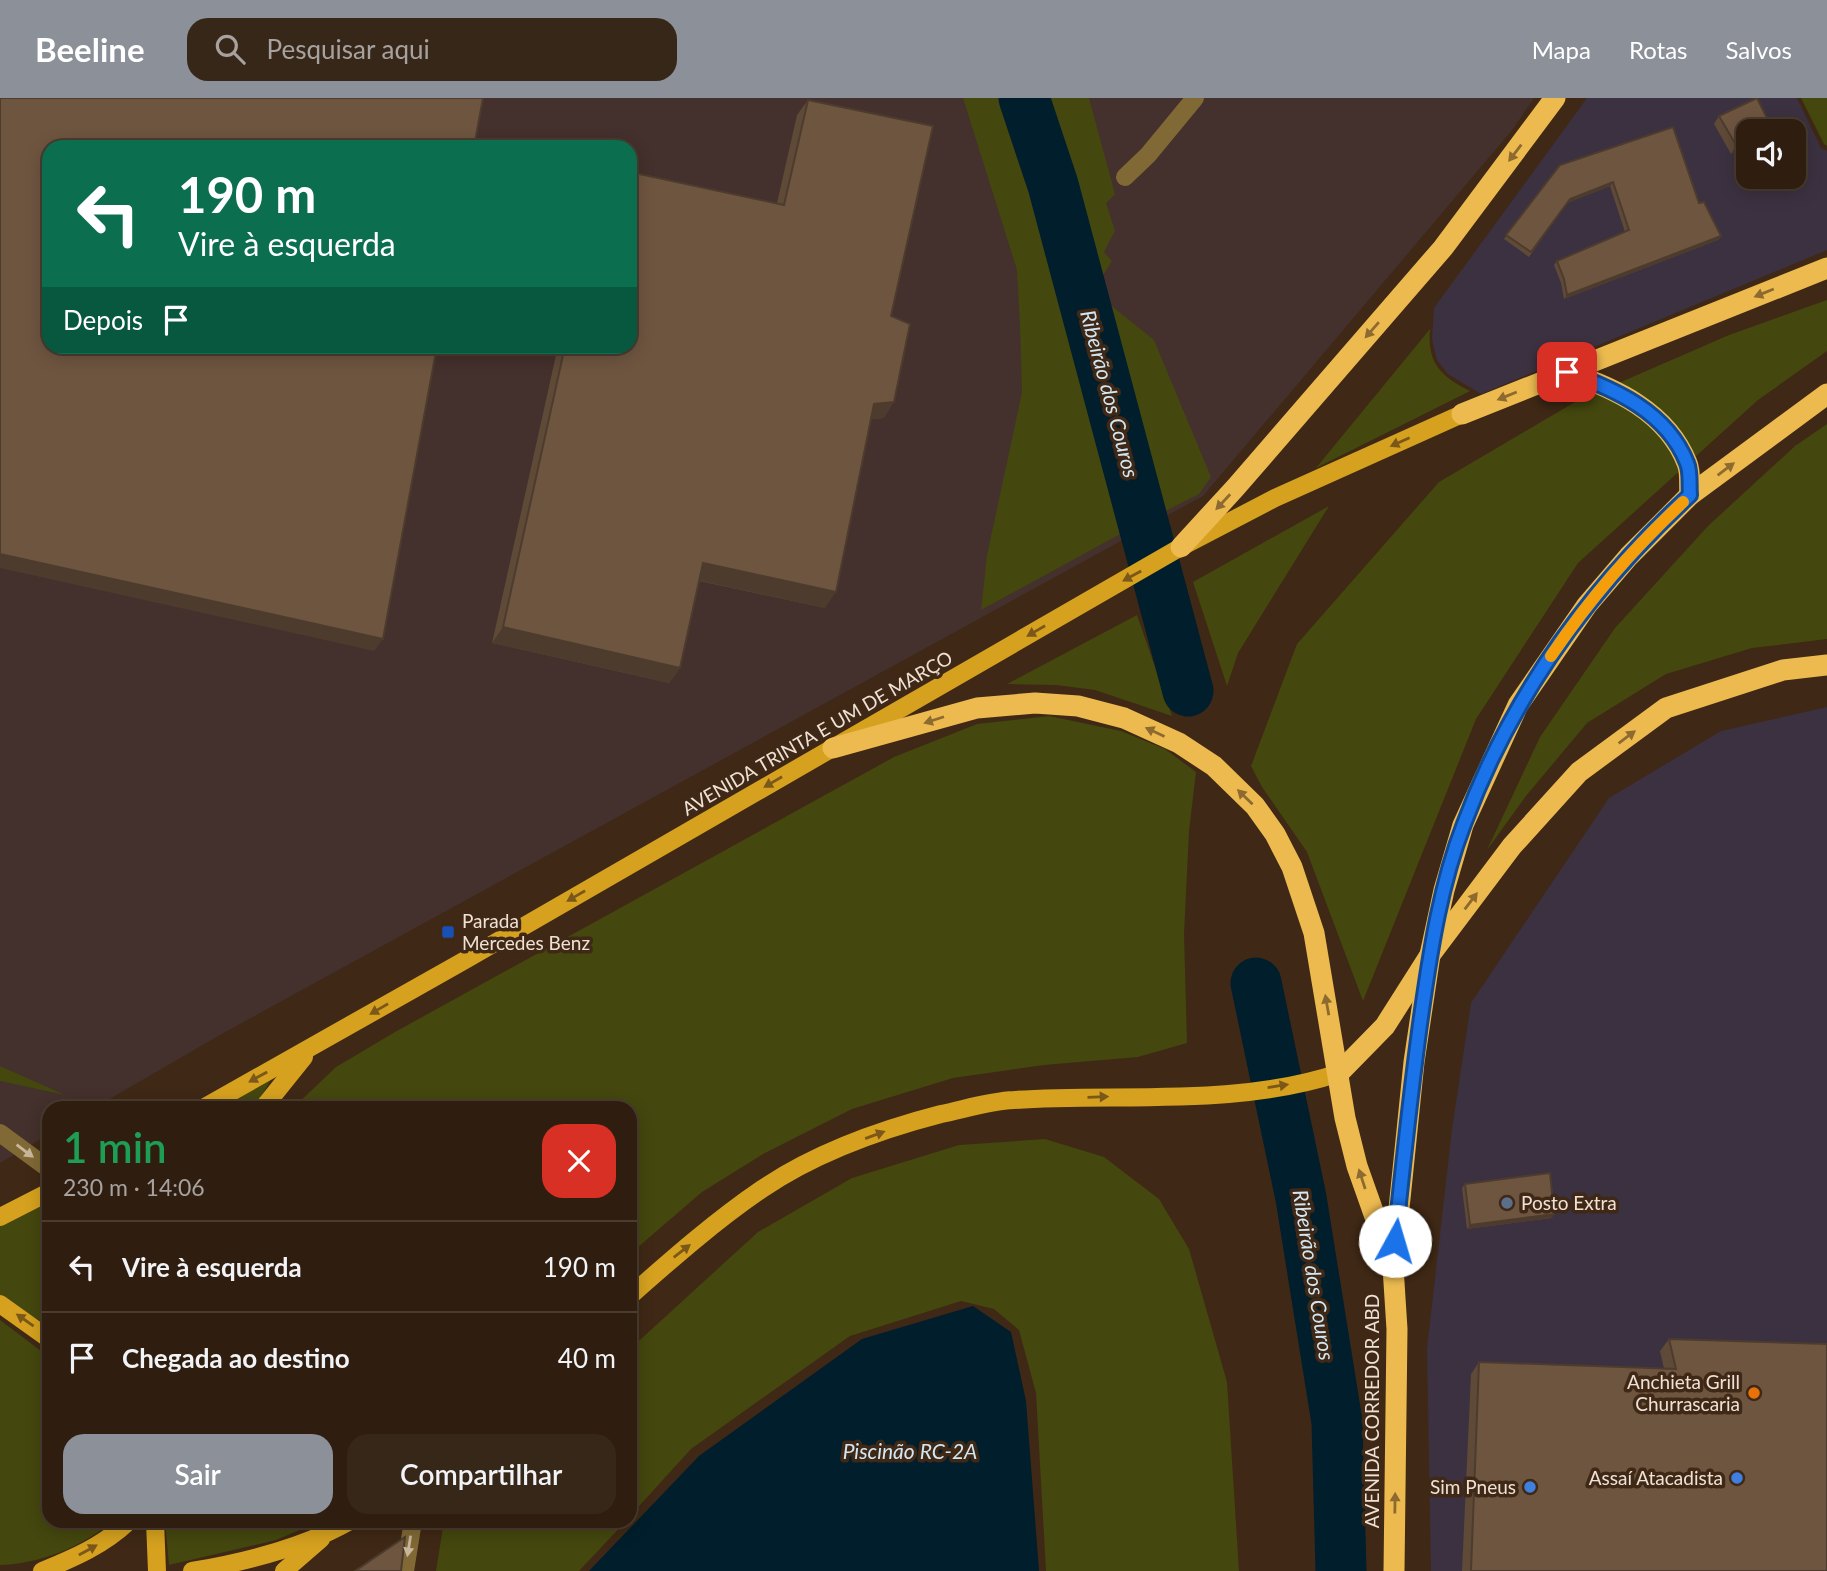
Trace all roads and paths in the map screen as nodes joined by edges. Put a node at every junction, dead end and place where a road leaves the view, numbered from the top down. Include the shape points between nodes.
1 (1195, 98) edge
2 (1555, 98) edge
3 (1125, 177) dead end
4 (1827, 268) edge
5 (1567, 372) junction
6 (1827, 394) edge
7 (1462, 414) joint
8 (1690, 495) junction
9 (1175, 551) junction
10 (1827, 665) edge
11 (833, 748) junction
12 (1430, 955) junction
13 (314, 1046) junction
14 (1339, 1073) junction
15 (216, 1101) edge
16 (269, 1101) edge
17 (0, 1133) edge
18 (42, 1164) edge
19 (42, 1196) edge
20 (0, 1217) edge
21 (1393, 1267) junction
22 (637, 1290) edge
23 (0, 1304) edge
24 (42, 1334) edge
25 (122, 1528) edge
26 (155, 1528) edge
27 (338, 1528) edge
28 (412, 1528) edge
29 (329, 1533) junction
30 (42, 1571) edge
31 (157, 1571) edge
32 (192, 1571) edge
33 (284, 1571) edge
34 (405, 1571) edge
35 (1394, 1571) edge

1 - 3 street
2 -> 9 highway via 1443,248 1237,487
4 -> 5 highway
5 -> 7 highway
5 - 8 highway via 1630,397 1666,428 1688,465
8 -> 6 highway, AVENIDA CORREDOR ABD
7 -> 9 main road, AVENIDA TRINTA E UM DE MARÇO via 1275,498
8 - 12 highway, AVENIDA CORREDOR ABD via 1587,605 1518,705 1463,825
9 -> 11 main road, AVENIDA TRINTA E UM DE MARÇO
12 -> 10 highway via 1512,846 1579,772 1666,708 1783,670
11 -> 13 main road, AVENIDA TRINTA E UM DE MARÇO
14 -> 11 highway via 1314,933 1292,867 1255,806 1214,766 1179,743 1125,718 1078,706 1035,703 977,708
12 - 14 highway via 1385,1026
12 - 21 highway, AVENIDA CORREDOR ABD
13 -> 15 main road, AVENIDA TRINTA E UM DE MARÇO
13 - 16 main road
21 -> 14 highway via 1357,1166
22 -> 14 main road via 762,1189 841,1147 911,1122 1010,1100 1211,1094
17 -> 18 street
19 - 20 main road
35 -> 21 highway, AVENIDA CORREDOR ABD via 1397,1329
24 -> 23 main road
30 -> 25 main road via 81,1555
26 - 31 main road
27 - 29 main road
28 -> 34 street
29 - 32 main road via 261,1556
29 - 33 main road

